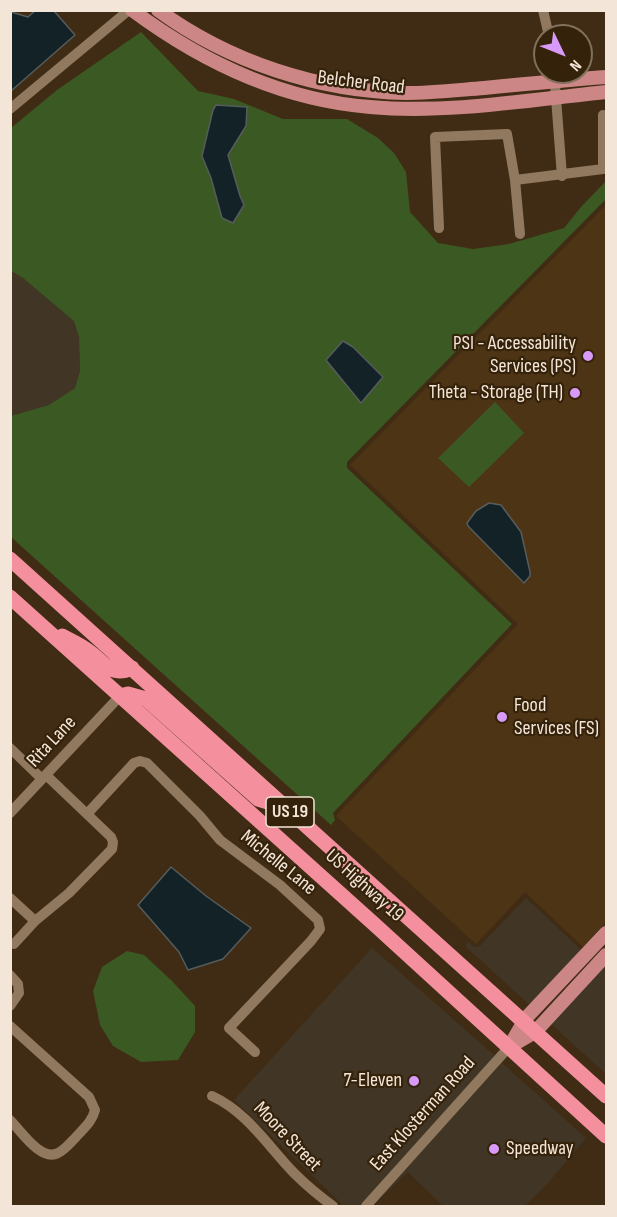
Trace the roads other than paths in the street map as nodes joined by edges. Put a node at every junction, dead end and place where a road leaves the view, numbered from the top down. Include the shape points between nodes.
1 (130, 10) edge
2 (158, 10) edge
3 (533, 79) edge
4 (555, 84) edge
5 (606, 92) edge
6 (556, 97) junction
7 (10, 109) edge
8 (603, 115) dead end
9 (562, 176) junction
10 (515, 180) junction
11 (439, 228) dead end
12 (520, 234) dead end
13 (10, 559) edge
14 (10, 597) edge
15 (39, 623) junction
16 (132, 668) junction
17 (120, 696) junction
18 (10, 748) edge
19 (44, 777) junction
20 (284, 807) junction
21 (10, 813) edge
22 (87, 814) junction
23 (10, 898) edge
24 (35, 921) junction
25 (606, 933) edge
26 (14, 944) dead end
27 (606, 955) edge
28 (10, 975) edge
29 (10, 1006) edge
30 (10, 1026) edge
31 (529, 1026) junction
32 (509, 1047) junction
33 (255, 1052) dead end
34 (212, 1096) dead end
35 (606, 1096) edge
36 (10, 1120) edge
37 (606, 1136) edge
38 (333, 1206) edge
39 (366, 1206) edge

1 - 6 main road, Belcher Road via 178,43 235,74 333,103 405,109
1 - 7 street
2 - 3 main road, Belcher Road via 233,54 297,77 350,88 418,92
4 - 6 street
5 - 6 main road, Belcher Road
6 - 9 street
8 - 9 street via 603,169
9 - 10 street
10 - 11 street via 507,134 435,137
10 - 12 street
13 - 16 highway, US Highway 19 / US 19
14 - 15 highway, US Highway 19 / US 19
15 - 16 highway via 91,652 110,669 123,672
15 - 17 highway, US Highway 19 / US 19
16 - 20 highway, US Highway 19 / US 19
17 - 19 street, Rita Lane
17 - 20 highway via 146,699 258,799
17 - 32 highway, US Highway 19 / US 19
18 - 19 street
19 - 21 street, Rita Lane
19 - 22 street
20 - 31 highway, US Highway 19 / US 19
22 - 24 street via 111,837 112,849
22 - 33 street, Michelle Lane via 135,763 147,763 220,840 280,885 318,920 320,929 311,941 229,1028
23 - 24 street
24 - 26 street
25 - 31 main road, East Klosterman Road
27 - 31 main road, East Klosterman Road
28 - 29 street via 18,984 19,993
30 - 36 street via 89,1097 95,1110 91,1121 58,1154 50,1155 37,1149
31 - 32 main road, East Klosterman Road
31 - 35 highway, US Highway 19 / US 19
32 - 37 highway, US Highway 19 / US 19
32 - 39 street, East Klosterman Road
34 - 38 street, Moore Street via 236,1111 293,1172

